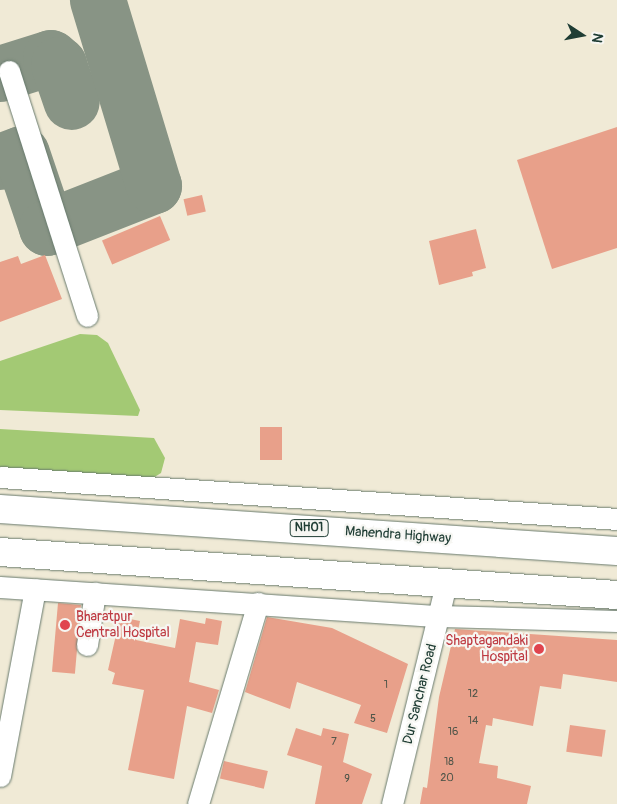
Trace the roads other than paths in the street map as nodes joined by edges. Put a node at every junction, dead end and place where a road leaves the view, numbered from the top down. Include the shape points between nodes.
1 (9, 71) dead end
2 (87, 316) dead end
3 (0, 477) edge
4 (0, 509) edge
5 (617, 519) edge
6 (617, 551) edge
7 (0, 552) edge
8 (446, 584) junction
9 (0, 587) edge
10 (35, 589) junction
11 (95, 593) junction
12 (617, 595) edge
13 (258, 604) junction
14 (439, 616) junction
15 (617, 620) edge
16 (87, 645) dead end
17 (0, 776) edge
18 (198, 804) edge
19 (392, 804) edge

1 - 2 street via 74,293
3 - 5 street
4 - 6 highway, Mahendra Highway / NH01
7 - 8 highway
8 - 12 highway
8 - 14 street, Dur Sanchar Road
9 - 10 street
10 - 11 street
10 - 17 street
11 - 13 street via 123,603
11 - 16 street
13 - 14 street
13 - 18 street
14 - 15 street
14 - 19 street, Dur Sanchar Road

